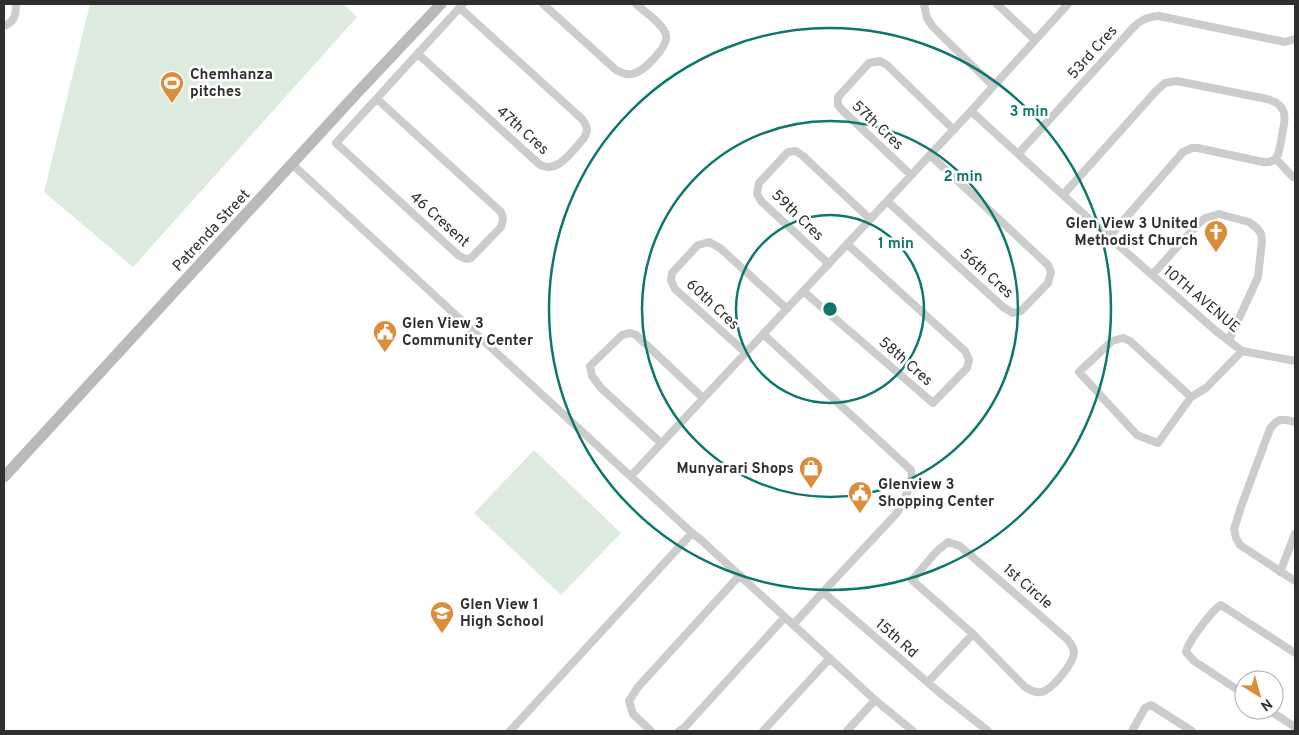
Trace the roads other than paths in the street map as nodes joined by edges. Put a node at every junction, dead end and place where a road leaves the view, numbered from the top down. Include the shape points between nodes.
1 (16, 4) edge
2 (441, 4) edge
3 (543, 4) edge
4 (636, 4) edge
5 (925, 4) edge
6 (997, 4) edge
7 (1068, 4) edge
8 (462, 6) edge
9 (4, 26) edge
10 (1295, 39) edge
11 (1035, 40) junction
12 (418, 54) junction
13 (993, 86) junction
14 (377, 99) junction
15 (971, 111) junction
16 (954, 130) junction
17 (1018, 154) junction
18 (930, 155) junction
19 (1276, 159) junction
20 (292, 164) junction
21 (911, 175) junction
22 (1293, 177) dead end
23 (1063, 195) junction
24 (887, 201) junction
25 (870, 219) junction
26 (1109, 237) junction
27 (847, 244) junction
28 (829, 264) junction
29 (1152, 275) junction
30 (803, 291) junction
31 (787, 309) junction
32 (763, 334) junction
33 (1229, 340) junction
34 (1242, 351) junction
35 (746, 353) junction
36 (1295, 361) edge
37 (1191, 397) junction
38 (703, 398) junction
39 (1295, 422) edge
40 (661, 443) junction
41 (631, 476) junction
42 (4, 477) edge
43 (692, 533) junction
44 (1295, 534) edge
45 (1280, 572) junction
46 (740, 575) junction
47 (1295, 582) edge
48 (823, 592) junction
49 (785, 617) junction
50 (793, 624) junction
51 (973, 634) junction
52 (1295, 654) edge
53 (830, 658) junction
54 (928, 682) junction
55 (1234, 687) edge
56 (875, 700) junction
57 (1284, 720) edge
58 (1295, 727) edge
59 (510, 731) edge
60 (651, 731) edge
61 (679, 731) edge
62 (763, 731) edge
63 (847, 731) edge
64 (913, 731) edge
65 (988, 731) edge
66 (1132, 731) edge
67 (1192, 731) edge

1 - 9 street via 14,18
2 - 20 street, Patrenda Street
3 - 4 street via 616,70 634,74 663,48 666,40 663,29
5 - 13 street via 926,18 933,28
6 - 11 street
7 - 11 street
8 - 12 street
8 - 12 street, 47th Cres via 582,119 587,129 584,138 558,164 543,167
10 - 17 street, 53rd Cres via 1286,42 1159,16 1145,18
11 - 13 street
12 - 14 street
13 - 15 street
14 - 14 street, 46 Cresent via 501,212 504,221 501,227 471,258 458,255 336,143
15 - 16 street
15 - 17 street, 10TH AVENUE
16 - 18 street
16 - 21 street, 57th Cres via 887,66 880,61 869,63 838,98 838,105
17 - 23 street, 10TH AVENUE
18 - 21 street
18 - 24 street, 56th Cres via 1048,265 1051,272 1048,283 1021,311 1013,313
19 - 22 street
19 - 23 street via 1286,118 1280,104 1171,81 1160,86
19 - 26 street via 1263,162 1198,148 1188,150 1179,156
20 - 41 street
20 - 42 street, Patrenda Street
21 - 24 street
23 - 26 street, 10TH AVENUE
24 - 25 street
25 - 27 street
25 - 28 street, 59th Cres via 796,151 788,152 759,183 757,194 761,201
26 - 29 street, 10TH AVENUE
27 - 28 street
27 - 30 street, 58th Cres via 965,351 969,360 967,368 933,403
28 - 30 street
29 - 33 street, 10TH AVENUE
29 - 33 street via 1205,218 1219,214 1249,222 1257,228 1262,241 1258,277
30 - 31 street
31 - 32 street
31 - 35 street, 60th Cres via 720,248 709,242 698,245 672,273 670,280 675,289
32 - 35 street
32 - 48 street via 911,470 912,480 896,514
33 - 34 street, 10TH AVENUE
34 - 36 street, 10TH AVENUE
34 - 37 street via 1206,388
35 - 38 street
37 - 37 street via 1130,341 1122,338 1112,342 1079,372 1137,435 1158,443
38 - 40 street
38 - 40 street via 630,333 622,335 590,366 600,388
39 - 45 street via 1283,419 1270,429 1234,530 1240,545
40 - 41 street
41 - 43 street
43 - 46 street
43 - 59 street
44 - 45 street
45 - 47 street
46 - 49 street
46 - 60 street via 638,687 629,701 632,714
48 - 50 street
48 - 54 street, 15th Rd
49 - 50 street
49 - 61 street
50 - 53 street
51 - 51 street, 1st Circle via 912,580 948,542 960,546 1067,639 1074,654 1048,690 1033,692 1025,688
51 - 54 street
52 - 55 street via 1221,605 1214,609 1186,652
53 - 56 street
53 - 62 street
54 - 65 street, 15th Rd
56 - 63 street
56 - 64 street
57 - 58 street
66 - 67 street via 1145,708 1151,705

